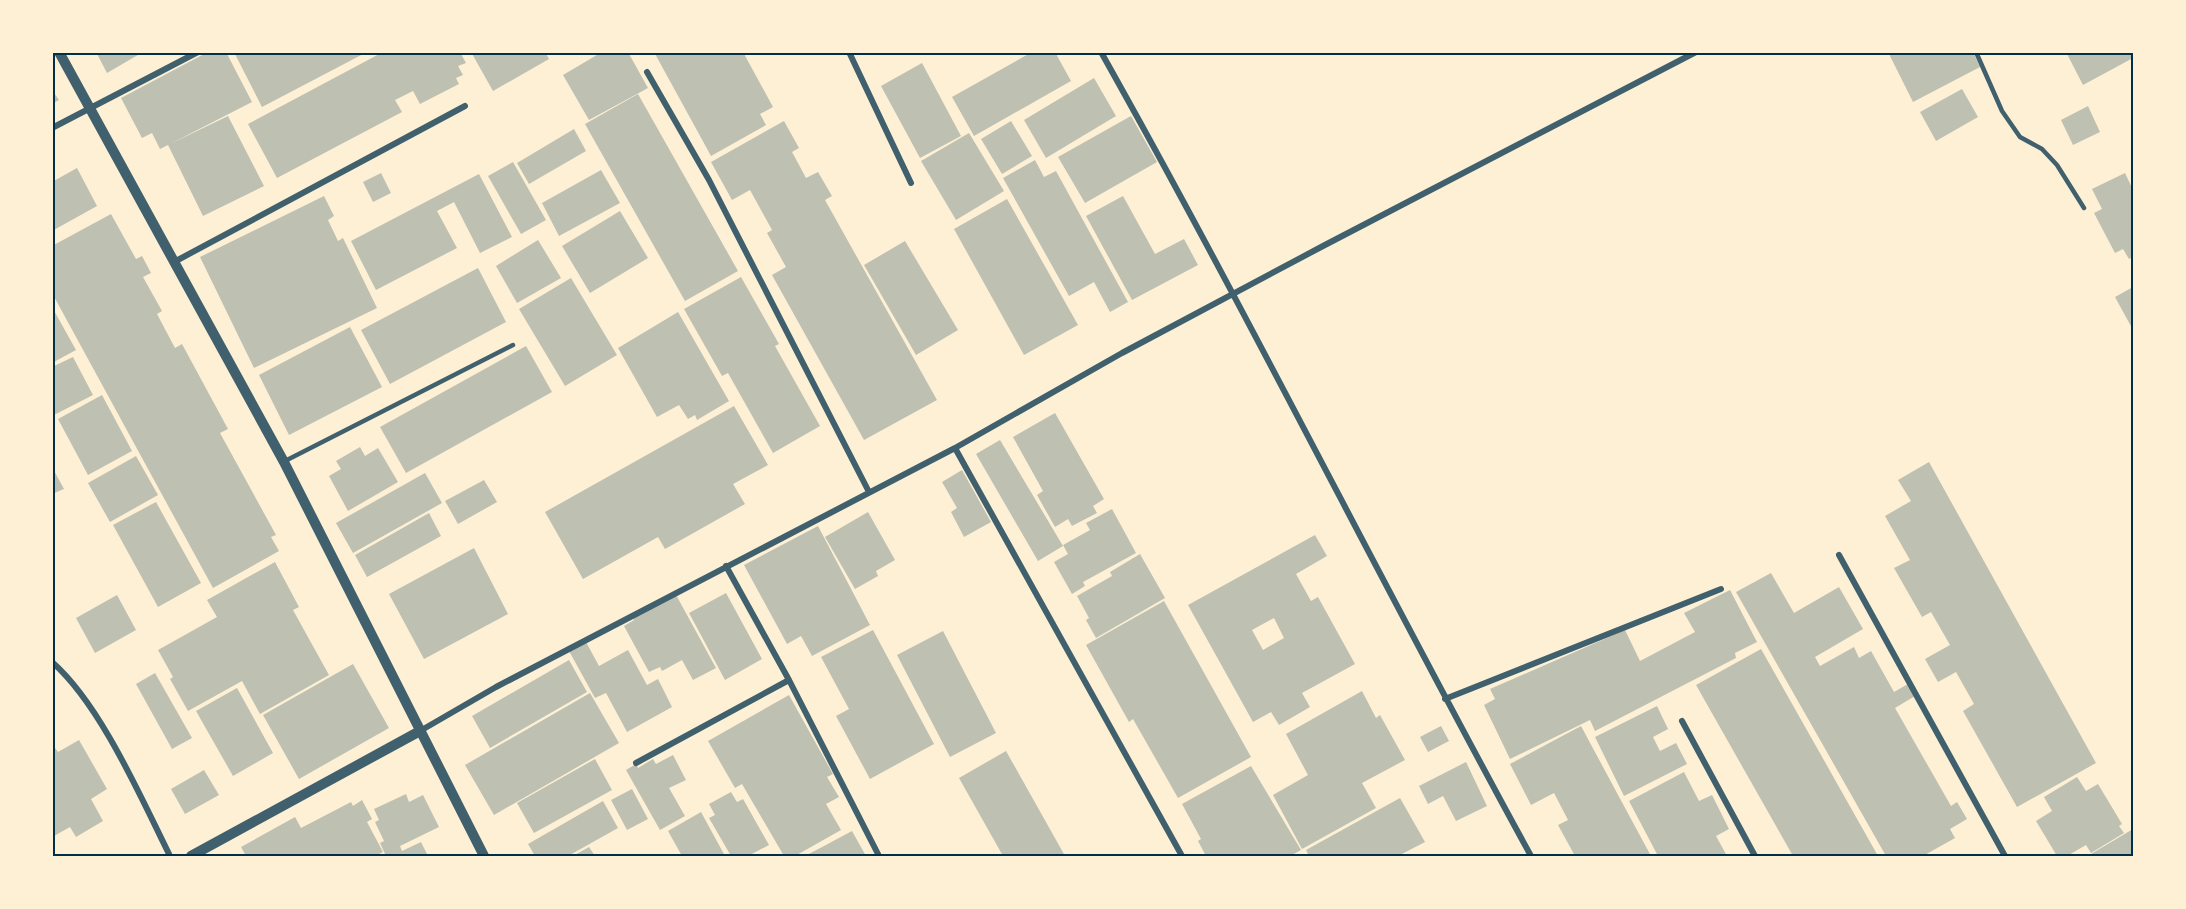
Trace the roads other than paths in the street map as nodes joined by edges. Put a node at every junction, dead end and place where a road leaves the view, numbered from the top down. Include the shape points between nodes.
1 (59, 52) edge
2 (198, 52) edge
3 (849, 52) edge
4 (1101, 52) edge
5 (1696, 52) edge
6 (1976, 52) edge
7 (647, 72) dead end
8 (465, 106) dead end
9 (89, 108) junction
10 (52, 128) edge
11 (911, 183) dead end
12 (2084, 208) dead end
13 (174, 262) junction
14 (1233, 294) junction
15 (513, 345) dead end
16 (955, 448) junction
17 (284, 462) junction
18 (869, 492) junction
19 (1839, 555) dead end
20 (726, 566) junction
21 (1721, 589) dead end
22 (52, 662) edge
23 (789, 680) junction
24 (1445, 699) junction
25 (1682, 721) dead end
26 (420, 731) junction
27 (636, 763) dead end
28 (170, 856) edge
29 (191, 856) edge
30 (484, 856) edge
31 (879, 856) edge
32 (1182, 856) edge
33 (1532, 856) edge
34 (1755, 856) edge
35 (2006, 856) edge

1 - 9 street
2 - 9 street
3 - 11 street
4 - 14 street
5 - 14 street
6 - 12 lane via 2002,111 2020,137 2042,149 2057,165
7 - 18 street via 709,180
8 - 13 street
9 - 10 street
9 - 13 street
13 - 17 street
14 - 16 street
14 - 24 street
15 - 17 lane
16 - 18 street
16 - 32 street
17 - 26 street
18 - 20 street
19 - 35 street
20 - 23 street
20 - 26 street
21 - 24 street
22 - 28 street via 92,711
23 - 27 street
23 - 31 street
24 - 33 street
25 - 34 street
26 - 29 street
26 - 30 street

